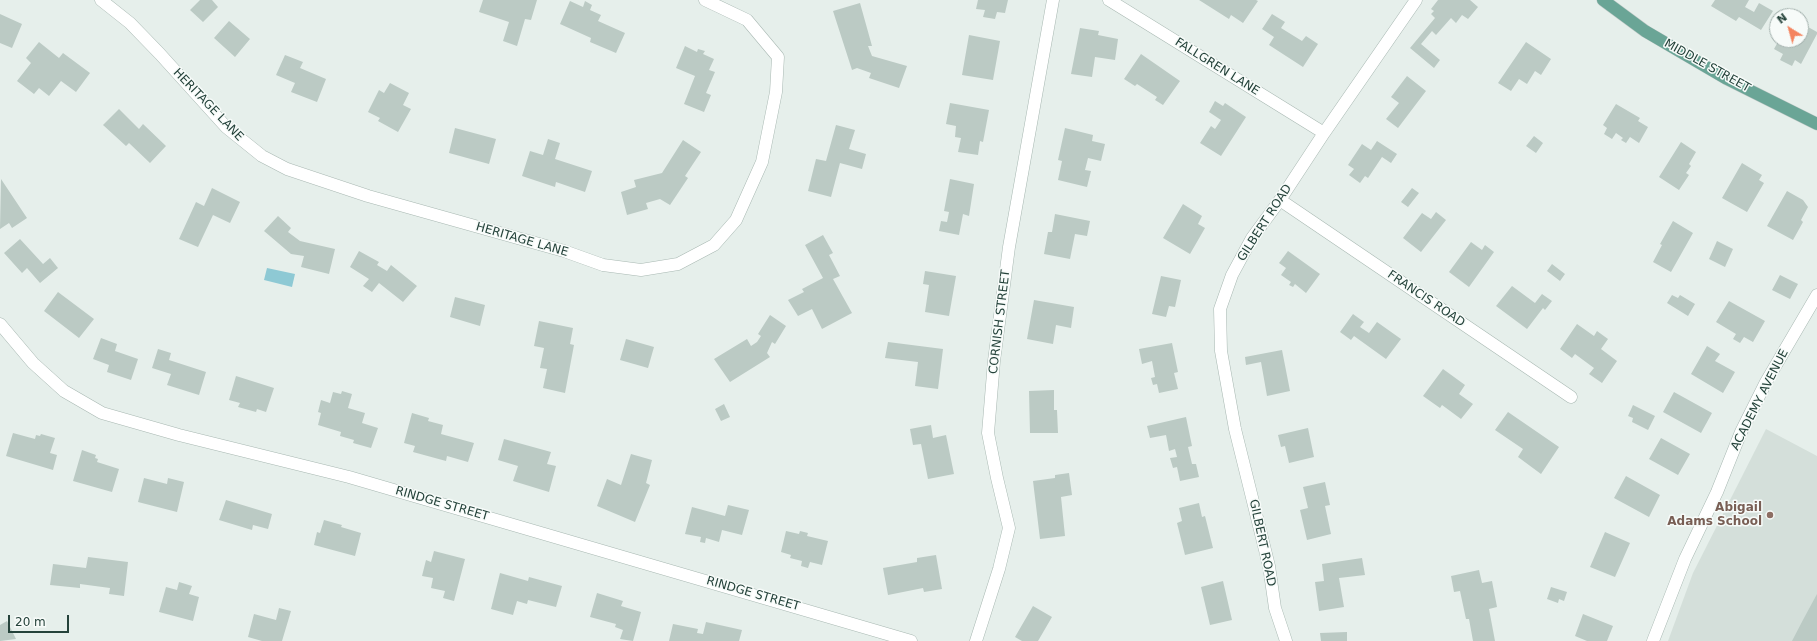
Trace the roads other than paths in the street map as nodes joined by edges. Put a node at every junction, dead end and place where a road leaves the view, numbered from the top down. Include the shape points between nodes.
1 (101, 0) edge
2 (705, 0) edge
3 (1053, 0) edge
4 (1109, 0) edge
5 (1416, 0) edge
6 (1603, 0) edge
7 (1817, 124) edge
8 (1324, 133) junction
9 (1280, 200) junction
10 (1817, 295) edge
11 (0, 324) edge
12 (1571, 397) dead end
13 (911, 641) edge
14 (976, 641) edge
15 (1286, 641) edge
16 (1653, 641) edge

1 - 2 street, HERITAGE LANE via 130,23 226,127 262,156 287,169 368,196 564,251 603,265 641,270 678,264 714,245 736,220 762,162 776,92 778,57 747,20
3 - 14 street, CORNISH STREET via 1010,247 988,433 1009,528 1000,569
4 - 8 street, FALLGREN LANE
5 - 8 street, GILBERT ROAD
6 - 7 main road, MIDDLE STREET via 1645,31 1728,79
8 - 9 street, GILBERT ROAD
9 - 12 street, FRANCIS ROAD
9 - 15 street, GILBERT ROAD via 1252,238 1232,275 1220,309 1221,351 1235,430 1269,566 1275,608
10 - 16 street, ACADEMY AVENUE via 1766,382 1741,432 1717,492 1685,559
11 - 13 street, RINDGE STREET via 33,363 64,391 102,413 349,477

